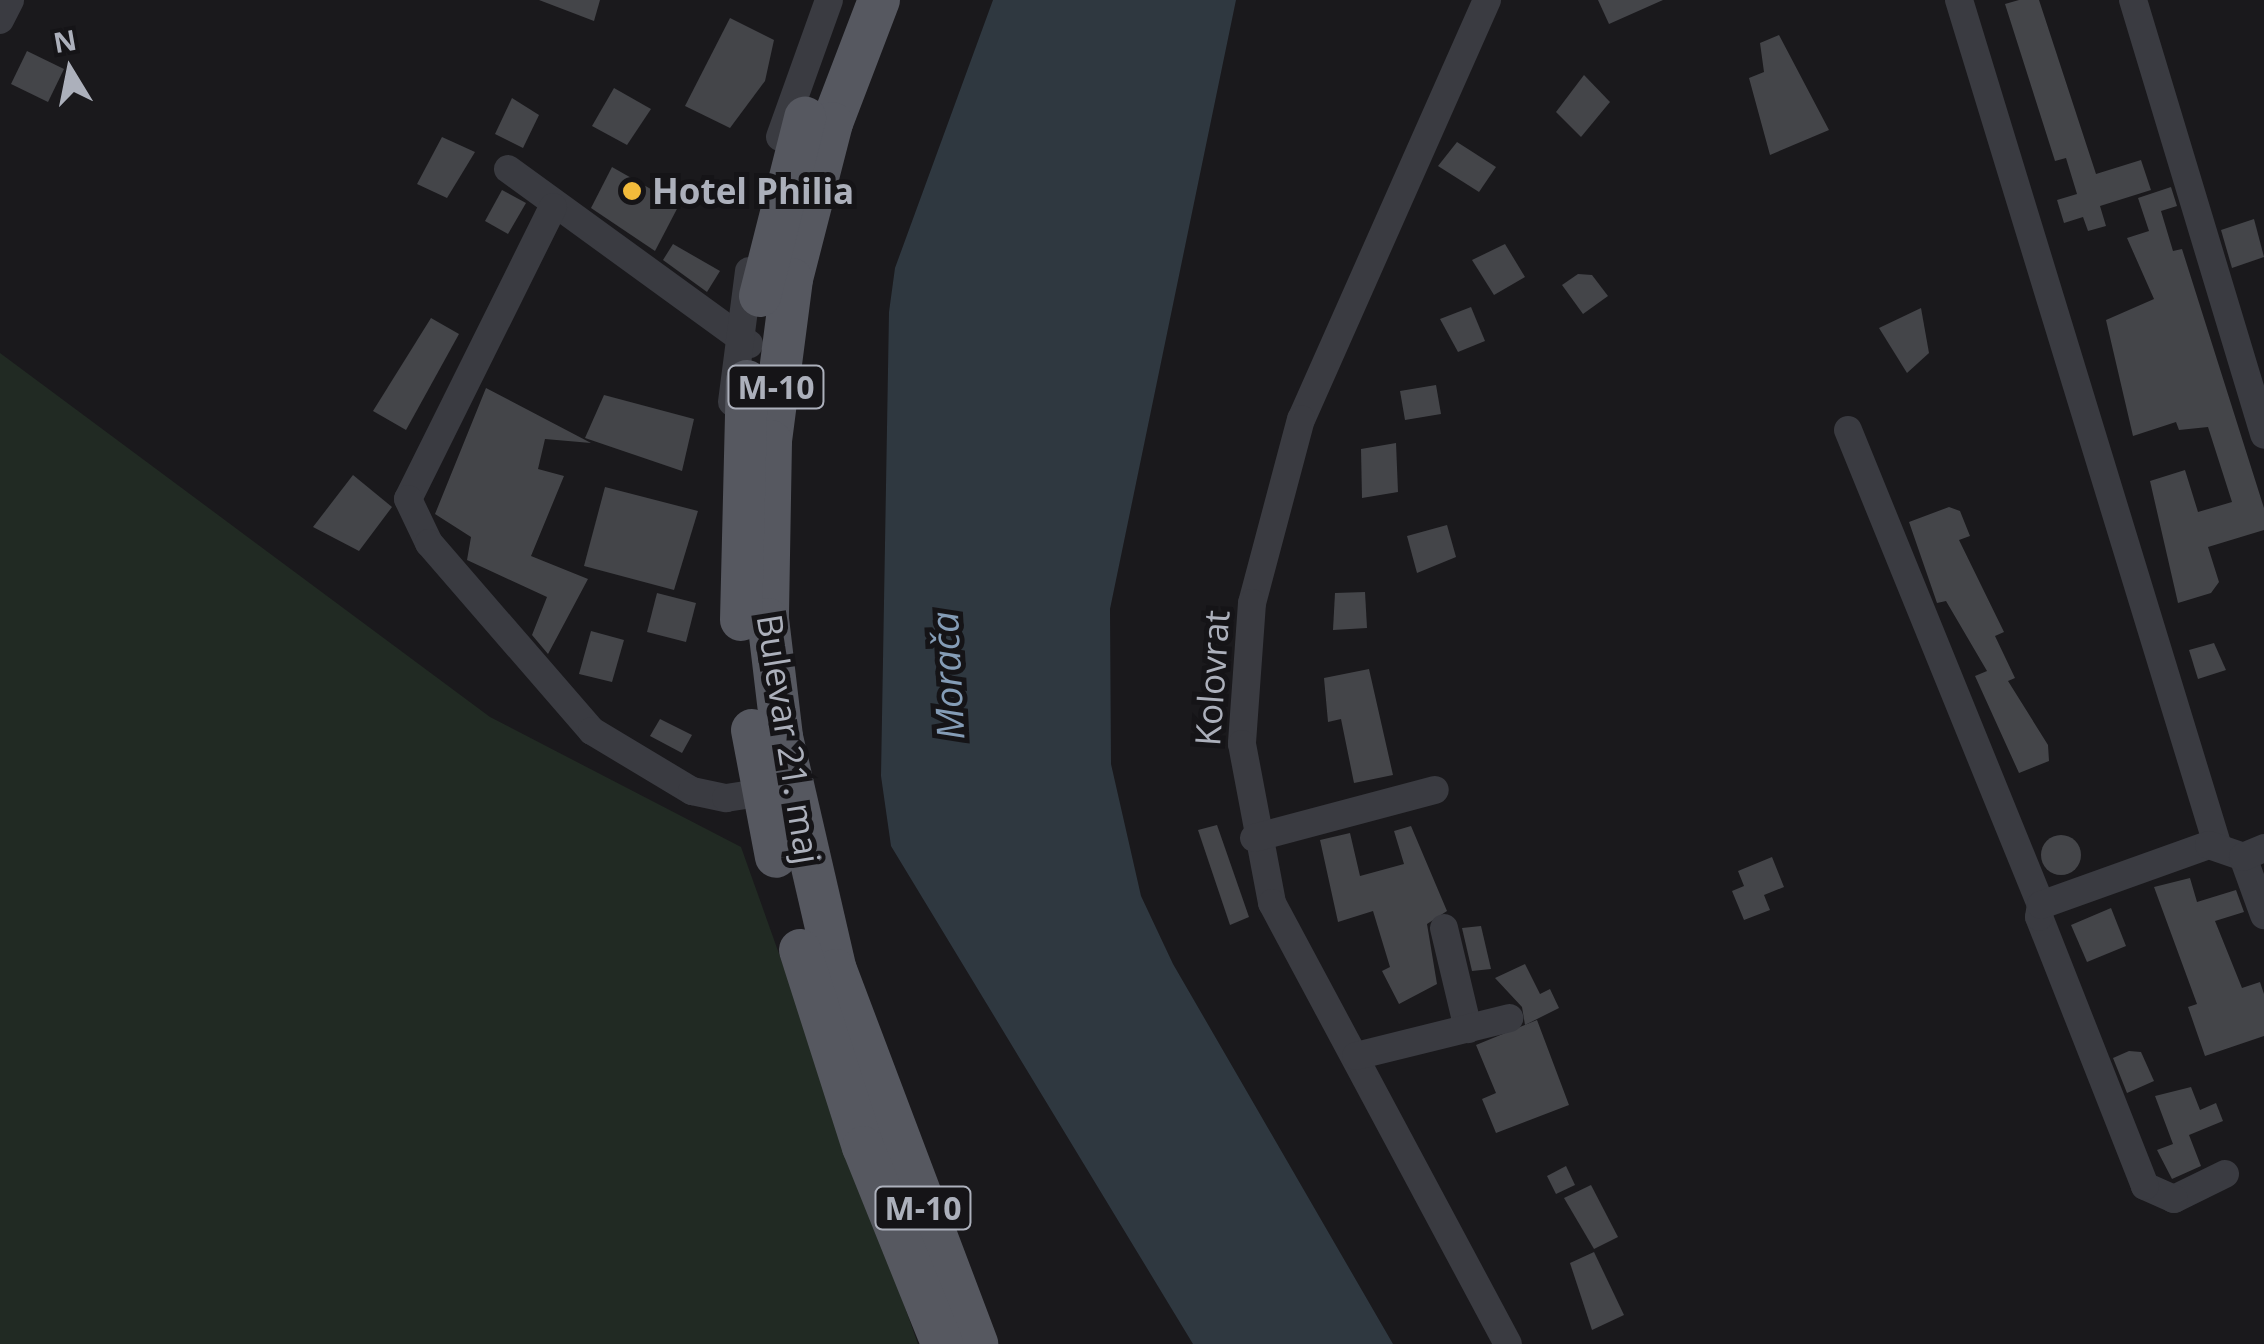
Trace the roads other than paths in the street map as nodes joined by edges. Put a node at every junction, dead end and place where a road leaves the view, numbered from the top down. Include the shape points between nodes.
1 (10, 0) edge
2 (828, 0) edge
3 (847, 0) edge
4 (879, 0) edge
5 (1487, 0) edge
6 (1959, 0) edge
7 (2133, 0) edge
8 (0, 20) edge
9 (508, 170) dead end
10 (553, 207) junction
11 (744, 340) junction
12 (1848, 430) dead end
13 (2264, 436) edge
14 (778, 790) junction
15 (1434, 790) dead end
16 (1254, 838) junction
17 (2241, 850) edge
18 (2041, 904) junction
19 (2264, 915) edge
20 (1444, 928) dead end
21 (1509, 1018) dead end
22 (1468, 1029) junction
23 (1356, 1056) junction
24 (2225, 1174) dead end
25 (942, 1344) edge
26 (977, 1344) edge
27 (1508, 1344) edge

1 - 8 street
2 - 11 street via 776,151
3 - 11 main road, Bulevar 21. maj / M-10 via 782,190
4 - 14 main road, Bulevar 21. maj / M-10 via 818,170 775,394 768,619
5 - 16 street, Kolovrat via 1349,296 1282,486 1244,669
6 - 17 street
7 - 13 street
9 - 10 street
10 - 11 street
10 - 14 street via 408,499 429,543 592,731 692,791
11 - 14 main road, Bulevar 21. maj / M-10 via 742,646
12 - 18 street
14 - 25 main road, Bulevar 21. maj / M-10 via 832,1058
14 - 26 main road, Bulevar 21. maj / M-10 via 856,1033
15 - 16 street
16 - 23 street, Kolovrat via 1294,952
17 - 18 street
17 - 19 street
18 - 24 street via 2040,927 2145,1186 2174,1200
20 - 22 street
21 - 22 street
22 - 23 street
23 - 27 street, Kolovrat

